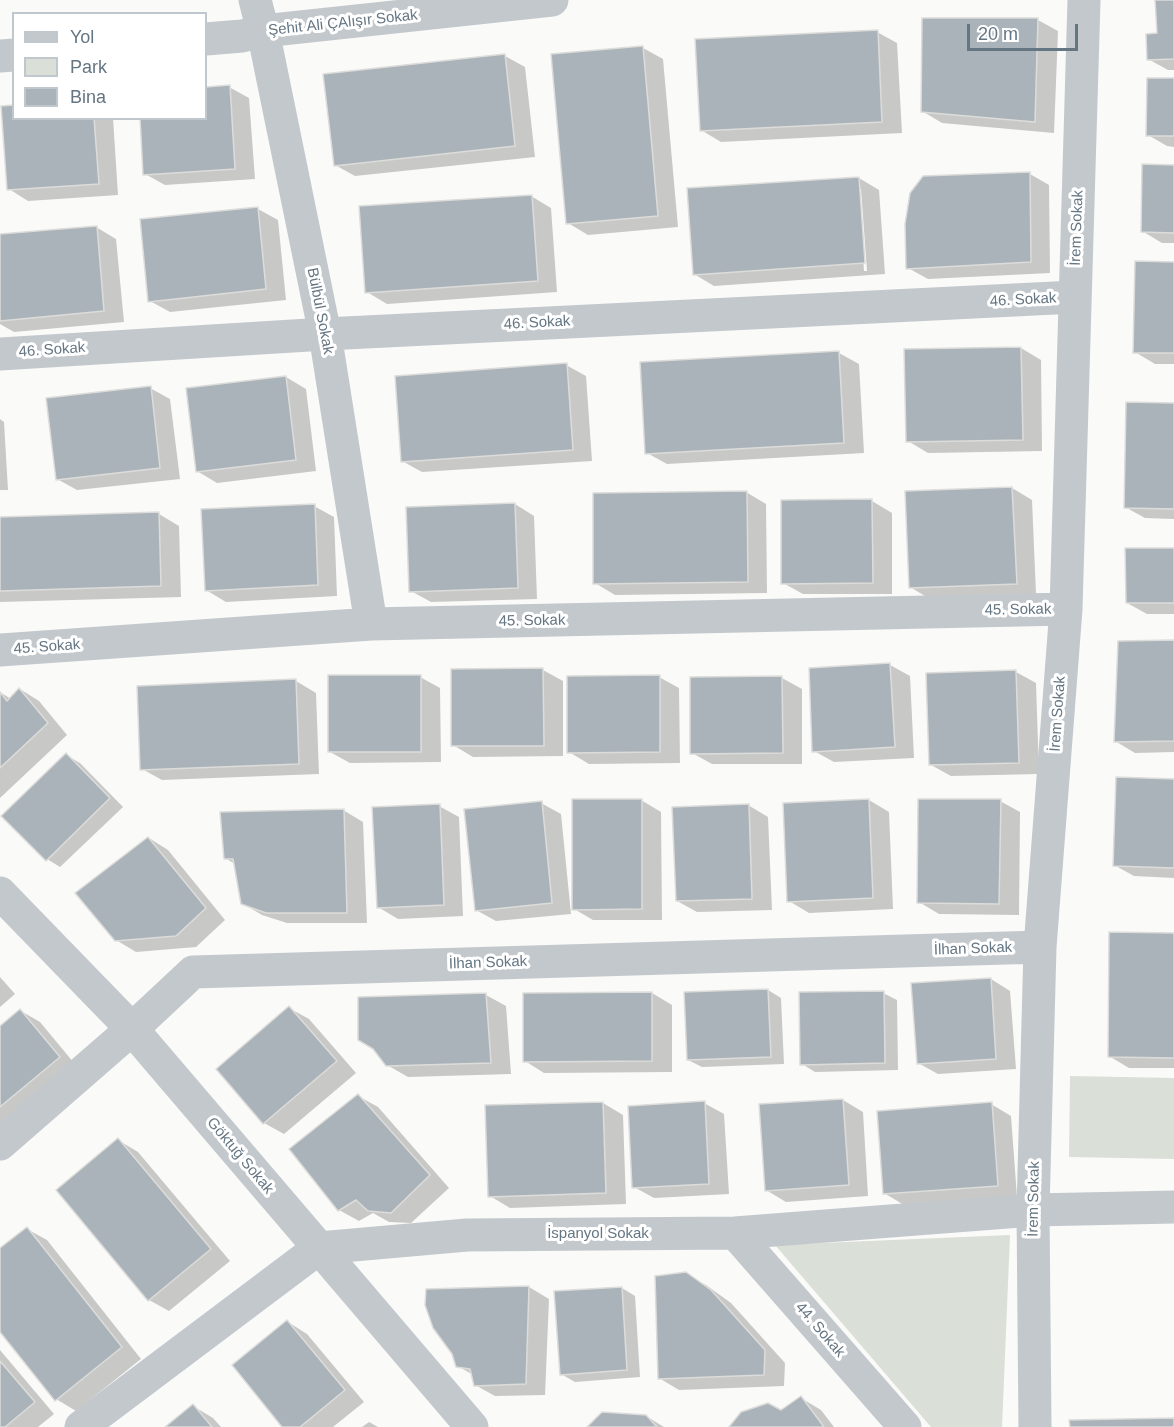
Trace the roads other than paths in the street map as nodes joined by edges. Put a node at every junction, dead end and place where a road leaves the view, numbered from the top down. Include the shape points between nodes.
1 (255, 0) edge
2 (552, 0) edge
3 (1084, 0) edge
4 (263, 31) junction
5 (207, 39) edge
6 (1075, 297) junction
7 (325, 334) junction
8 (0, 354) edge
9 (1066, 609) junction
10 (371, 624) junction
11 (0, 650) edge
12 (0, 893) edge
13 (1040, 947) junction
14 (132, 1029) junction
15 (0, 1144) edge
16 (1174, 1207) edge
17 (1033, 1210) junction
18 (735, 1233) junction
19 (319, 1248) junction
20 (81, 1427) edge
21 (472, 1427) edge
22 (905, 1427) edge
23 (1035, 1427) edge

1 - 4 street, Bülbül Sokak
2 - 4 street, Şehit Ali ÇAlışır Sokak
3 - 6 street, İrem Sokak
4 - 5 street, Şehit Ali ÇAlışır Sokak
4 - 7 street, Bülbül Sokak
6 - 7 street, 46. Sokak
6 - 9 street, İrem Sokak
7 - 8 street, 46. Sokak
7 - 10 street, Bülbül Sokak
9 - 10 street, 45. Sokak
9 - 13 street, İrem Sokak
10 - 11 street, 45. Sokak
12 - 14 street, Göktuğ Sokak
13 - 14 street, İlhan Sokak via 193,972
13 - 17 street, İrem Sokak
14 - 15 street, İlhan Sokak
14 - 19 street, Göktuğ Sokak
16 - 17 street, İspanyol Sokak
17 - 18 street, İspanyol Sokak
17 - 23 street, İrem Sokak
18 - 19 street, İspanyol Sokak via 467,1235
18 - 22 street, 44. Sokak
19 - 20 street
19 - 21 street, Göktuğ Sokak

